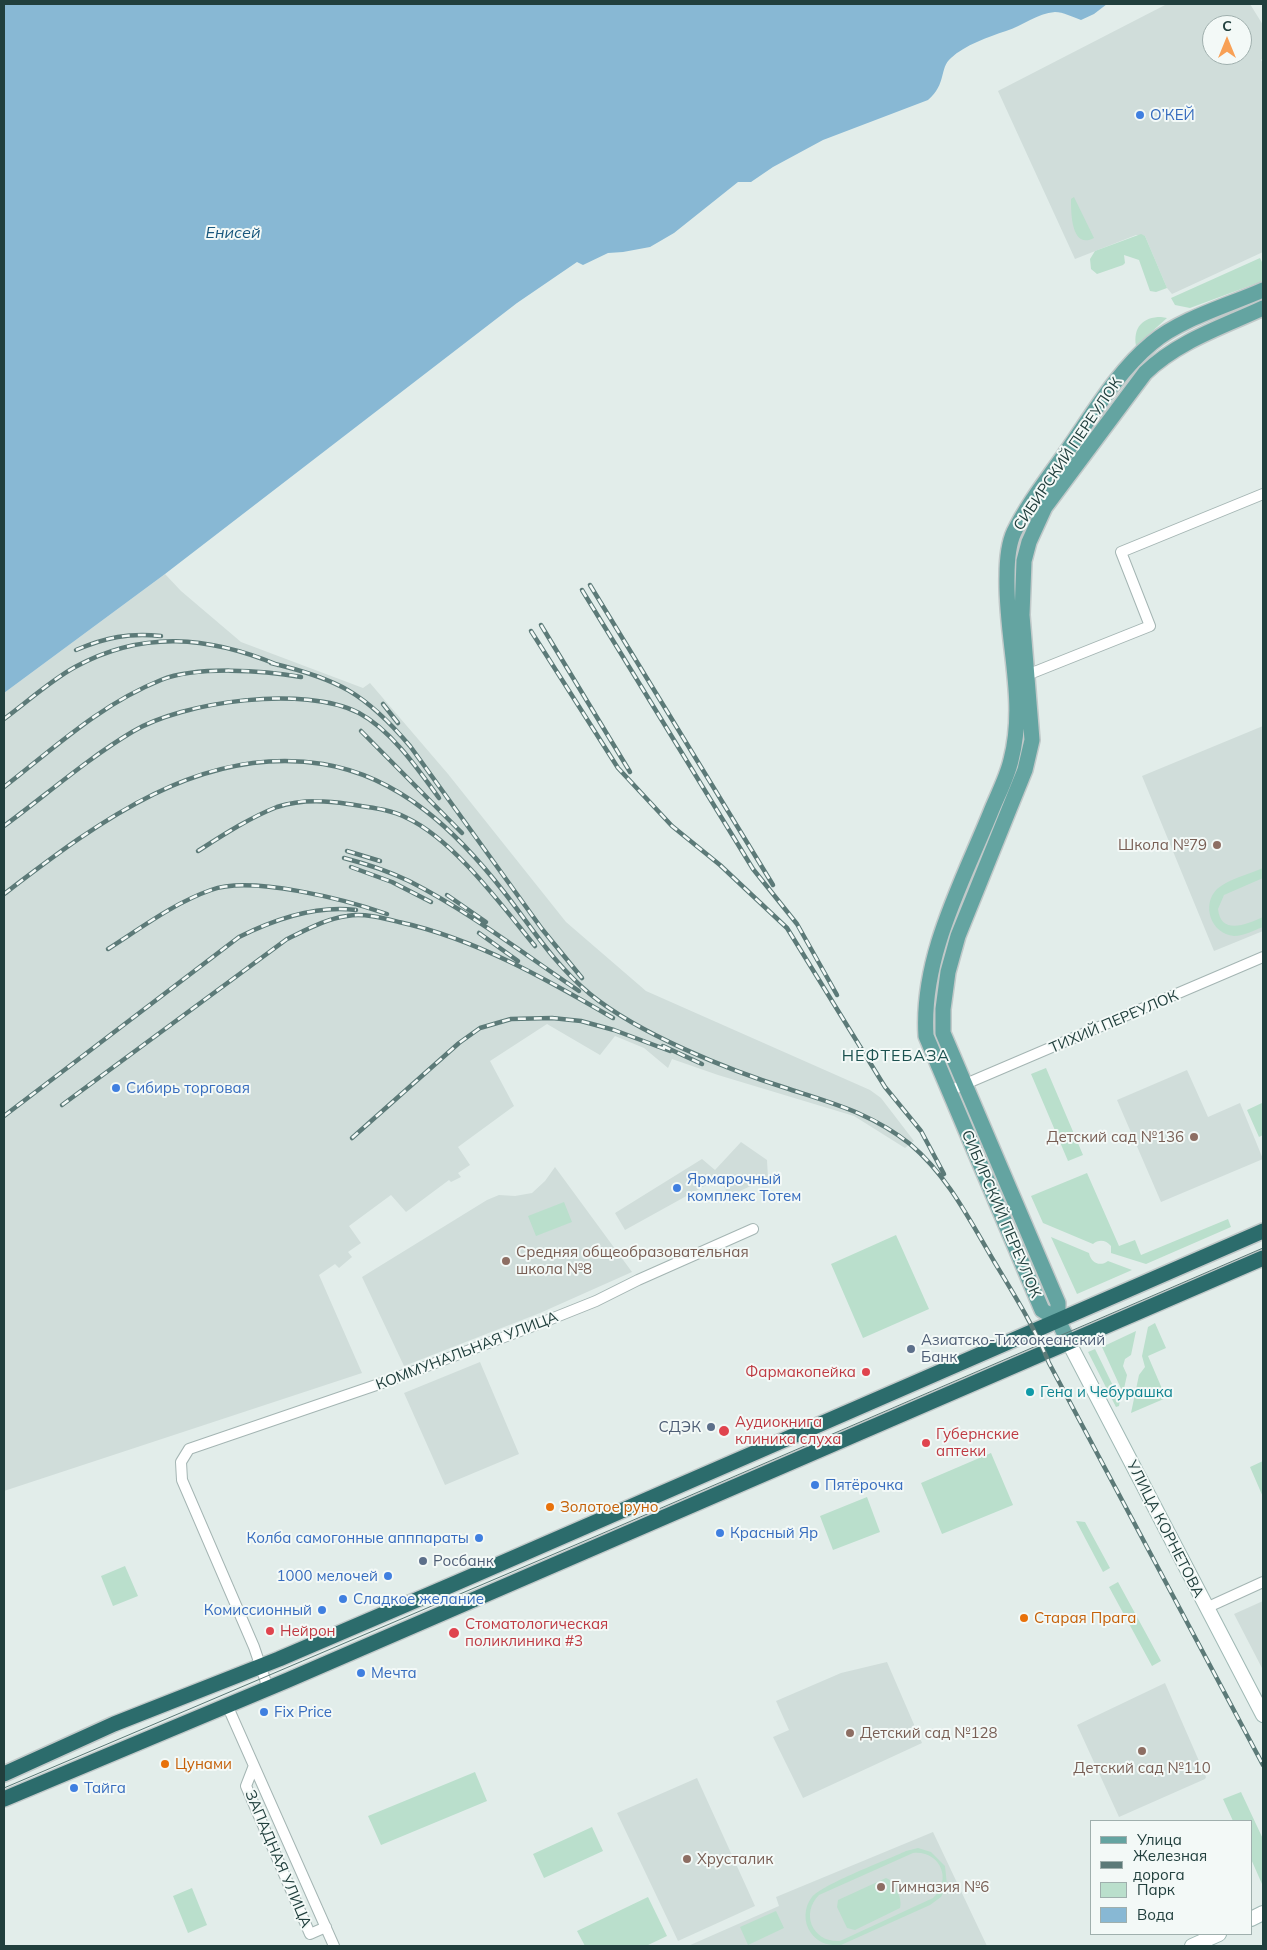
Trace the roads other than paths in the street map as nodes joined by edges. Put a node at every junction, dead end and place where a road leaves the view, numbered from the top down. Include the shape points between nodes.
1 (1263, 290) edge
2 (1263, 308) edge
3 (1132, 363) junction
4 (1145, 373) junction
5 (1263, 494) edge
6 (1039, 504) junction
7 (1022, 593) junction
8 (1006, 594) junction
9 (1027, 674) junction
10 (1263, 958) edge
11 (964, 1084) junction
12 (949, 1091) junction
13 (753, 1229) dead end
14 (1263, 1231) edge
15 (1263, 1258) edge
16 (1058, 1320) junction
17 (1068, 1341) junction
18 (1263, 1582) edge
19 (1206, 1608) junction
20 (260, 1665) junction
21 (268, 1688) junction
22 (227, 1705) junction
23 (1263, 1715) edge
24 (253, 1768) junction
25 (4, 1774) edge
26 (4, 1799) edge
27 (326, 1927) junction
28 (1217, 1935) edge
29 (334, 1946) edge
30 (1192, 1946) edge

1 - 3 main road, СИБИРСКИЙ ПЕРЕУЛОК via 1173,330 1152,343
2 - 4 main road, СИБИРСКИЙ ПЕРЕУЛОК via 1178,346
3 - 4 main road
3 - 6 main road, СИБИРСКИЙ ПЕРЕУЛОК via 1111,388
4 - 6 main road, СИБИРСКИЙ ПЕРЕУЛОК
5 - 9 street via 1121,552 1150,626
6 - 7 main road, СИБИРСКИЙ ПЕРЕУЛОК via 1024,561
6 - 8 main road, СИБИРСКИЙ ПЕРЕУЛОК via 1013,534
7 - 8 main road
7 - 9 main road, СИБИРСКИЙ ПЕРЕУЛОК
8 - 12 main road, СИБИРСКИЙ ПЕРЕУЛОК via 1018,699 1018,731 1011,763 942,930 928,978 924,1012 926,1036
9 - 11 main road, СИБИРСКИЙ ПЕРЕУЛОК via 1033,728 1025,770 958,936 948,972 943,1033
10 - 11 street, ТИХИЙ ПЕРЕУЛОК
11 - 12 street, ТИХИЙ ПЕРЕУЛОК
11 - 16 main road, СИБИРСКИЙ ПЕРЕУЛОК via 1058,1303
12 - 16 main road, СИБИРСКИЙ ПЕРЕУЛОК via 1042,1310
13 - 20 street, КОММУНАЛЬНАЯ УЛИЦА via 536,1325 376,1386 189,1450 181,1462 182,1480
14 - 16 highway
15 - 17 highway
16 - 17 main road
16 - 20 highway via 658,1496
17 - 19 main road, УЛИЦА КОРНЕТОВА
17 - 21 highway
18 - 19 street
19 - 23 main road, УЛИЦА КОРНЕТОВА
20 - 21 street
20 - 25 highway via 114,1724
21 - 22 highway
22 - 24 street, ЗАПАДНАЯ УЛИЦА
22 - 26 highway
24 - 27 street, ЗАПАДНАЯ УЛИЦА
24 - 27 street, ЗАПАДНАЯ УЛИЦА via 246,1786 294,1902 310,1934
27 - 29 street, ЗАПАДНАЯ УЛИЦА
28 - 30 main road

